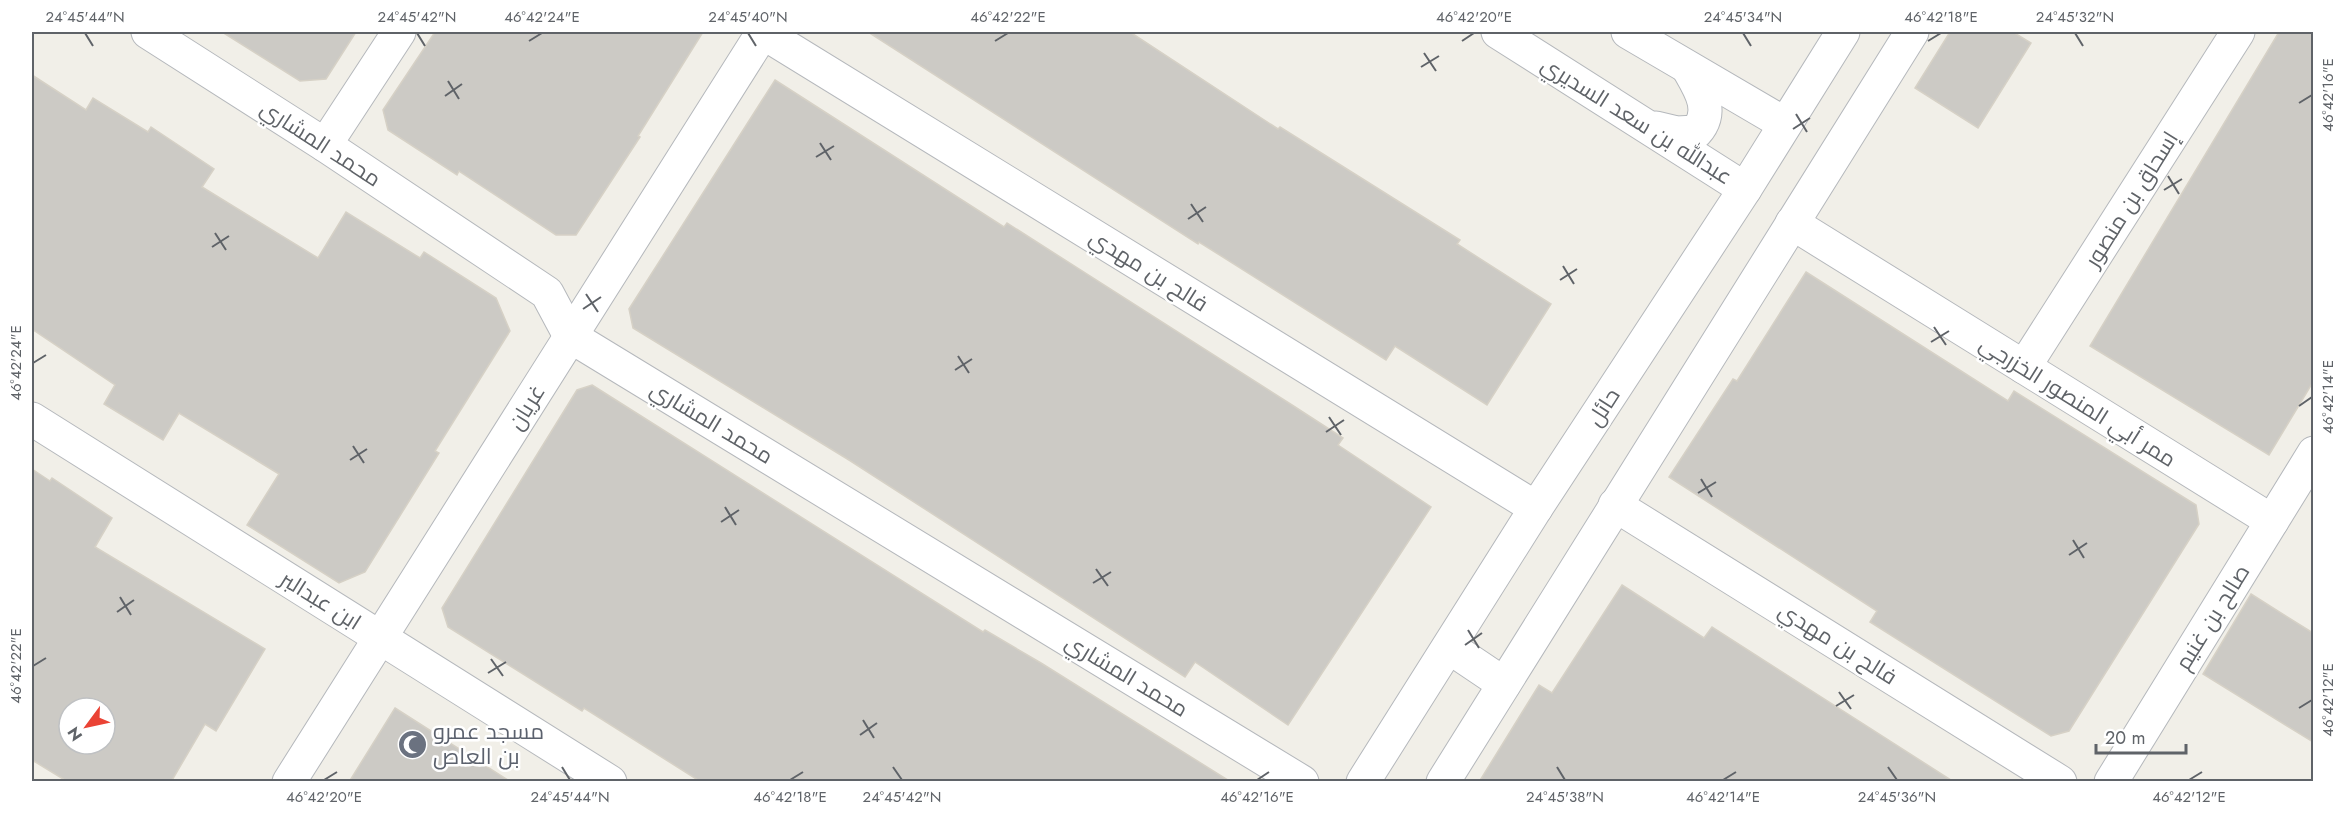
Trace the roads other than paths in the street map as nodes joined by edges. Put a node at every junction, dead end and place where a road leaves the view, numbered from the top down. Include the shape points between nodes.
1 (148, 32) edge
2 (399, 32) edge
3 (762, 32) edge
4 (1498, 32) edge
5 (1628, 32) edge
6 (1842, 32) edge
7 (1912, 32) edge
8 (2238, 32) edge
9 (1688, 68) junction
10 (1785, 124) junction
11 (1648, 126) junction
12 (325, 145) junction
13 (1745, 189) junction
14 (1792, 223) junction
15 (570, 336) junction
16 (2024, 367) junction
17 (32, 419) edge
18 (2313, 453) edge
19 (1616, 505) junction
20 (1536, 508) junction
21 (2272, 521) junction
22 (380, 638) junction
23 (1449, 647) junction
24 (1504, 684) junction
25 (289, 782) edge
26 (610, 782) edge
27 (1302, 782) edge
28 (1363, 782) edge
29 (1443, 782) edge
30 (2060, 782) edge
31 (2111, 782) edge

1 - 12 street, محمد المشاري
2 - 12 street
3 - 15 street, غريان
3 - 20 street, فالح بن مهدي
4 - 11 street, عبدالله بن سعد السديري
5 - 9 street
6 - 10 street, حائل
7 - 14 street
8 - 16 street, إسحاق بن منصور
9 - 10 street
9 - 11 street via 1707,109 1702,125 1696,132 1677,133
10 - 13 street, حائل
11 - 13 street, عبدالله بن سعد السديري
12 - 15 street, محمد المشاري via 548,293
13 - 20 street, حائل
14 - 16 street, ممر أبي المنصور الخزرجي
14 - 19 street
15 - 22 street, غريان
15 - 27 street, محمد المشاري
16 - 21 street, ممر أبي المنصور الخزرجي
17 - 22 street, ابن عبدالبر
18 - 21 street, صالح بن غنيم
19 - 24 street
19 - 30 street, فالح بن مهدي
20 - 23 street, حائل
21 - 31 street, صالح بن غنيم
22 - 25 street, غريان
22 - 26 street, ابن عبدالبر
23 - 24 street
23 - 28 street, حائل
24 - 29 street

